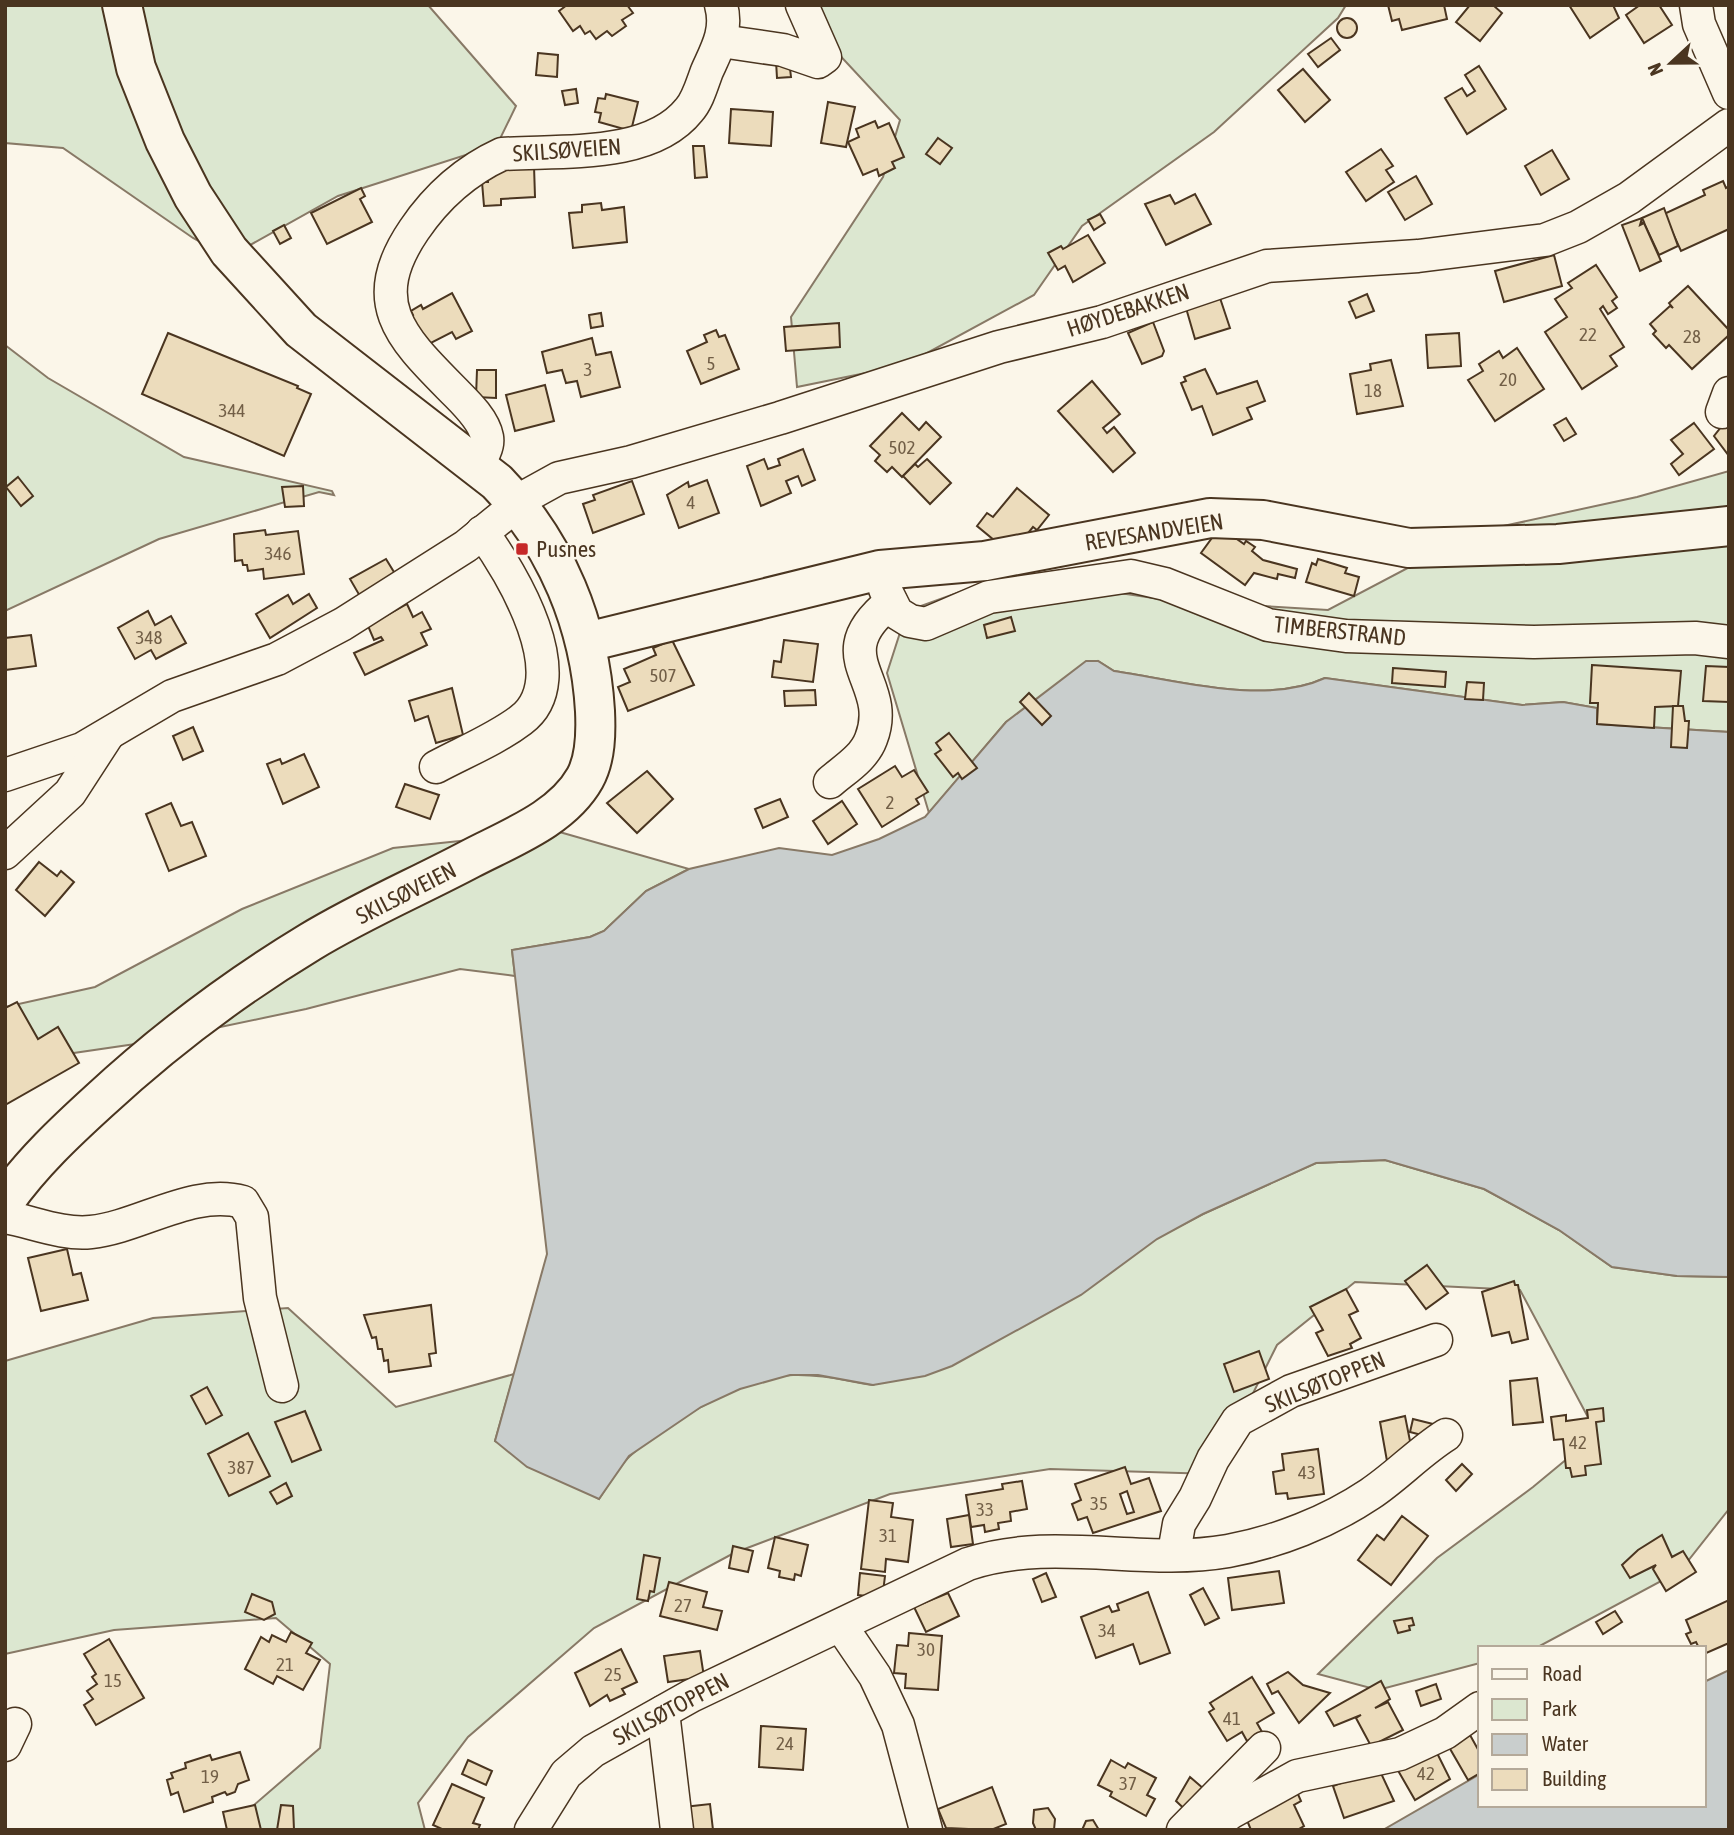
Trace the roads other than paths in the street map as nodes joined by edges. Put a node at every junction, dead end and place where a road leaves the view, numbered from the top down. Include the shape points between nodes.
1 (122, 5) edge
2 (802, 5) edge
3 (1696, 5) edge
4 (722, 7) edge
5 (721, 41) junction
6 (1729, 93) edge
7 (1729, 125) edge
8 (475, 467) junction
9 (517, 503) junction
10 (1729, 526) edge
11 (482, 532) junction
12 (886, 586) junction
13 (587, 642) junction
14 (1729, 642) edge
15 (108, 735) junction
16 (436, 767) dead end
17 (5, 775) edge
18 (830, 782) dead end
19 (5, 853) edge
20 (5, 1201) edge
21 (5, 1217) edge
22 (1436, 1340) dead end
23 (282, 1387) dead end
24 (1446, 1435) dead end
25 (1174, 1553) junction
26 (841, 1626) junction
27 (1478, 1709) edge
28 (663, 1712) junction
29 (1264, 1748) dead end
30 (531, 1830) edge
31 (677, 1830) edge
32 (926, 1830) edge
33 (1183, 1830) edge
34 (1208, 1830) edge

1 - 8 main road, SKILSØVEIEN via 136,68 165,141 229,251 301,330
2 - 5 street via 825,57 818,62 783,50
3 - 6 street via 1699,24
4 - 5 street, SKILSØVEIEN via 725,25
5 - 8 street, SKILSØVEIEN via 691,108 672,128 633,145 502,154 448,189 406,241 394,265 393,319 410,346 482,425 488,438
7 - 9 street, HØYDEBAKKEN via 1629,198 1545,240 1418,256 1267,266 1102,322 999,347 631,462 559,478
8 - 9 main road, SKILSØVEIEN
9 - 11 street
9 - 13 main road, SKILSØVEIEN via 550,553 579,613
10 - 12 main road, REVESANDVEIEN via 1558,544 1409,548 1263,520 1210,518 985,561
11 - 15 street via 343,624 277,659 172,696
11 - 16 street via 508,568 542,652 541,695 523,719
12 - 13 main road, REVESANDVEIEN
12 - 14 street, TIMBERSTRAND via 897,613 926,624 989,597 1131,576 1165,584 1268,625 1346,636
12 - 18 street via 859,639 876,708 871,738 860,757
13 - 20 main road, SKILSØVEIEN via 596,739 586,776 571,798 535,826 312,941 207,1008 53,1143
15 - 17 street via 82,749
15 - 19 street via 70,793
21 - 23 street via 60,1231 91,1232 203,1202 229,1198 243,1202 252,1217 260,1298
22 - 25 street, SKILSØTOPPEN via 1291,1391 1238,1420 1179,1524
24 - 25 street, SKILSØTOPPEN via 1371,1493 1274,1541 1225,1552
25 - 26 street, SKILSØTOPPEN via 1037,1551 988,1557
26 - 28 street, SKILSØTOPPEN
26 - 32 street via 875,1676 898,1725
27 - 34 street via 1445,1733 1400,1754 1297,1776
28 - 30 street, SKILSØTOPPEN via 593,1751 566,1774
28 - 31 street
29 - 33 street

